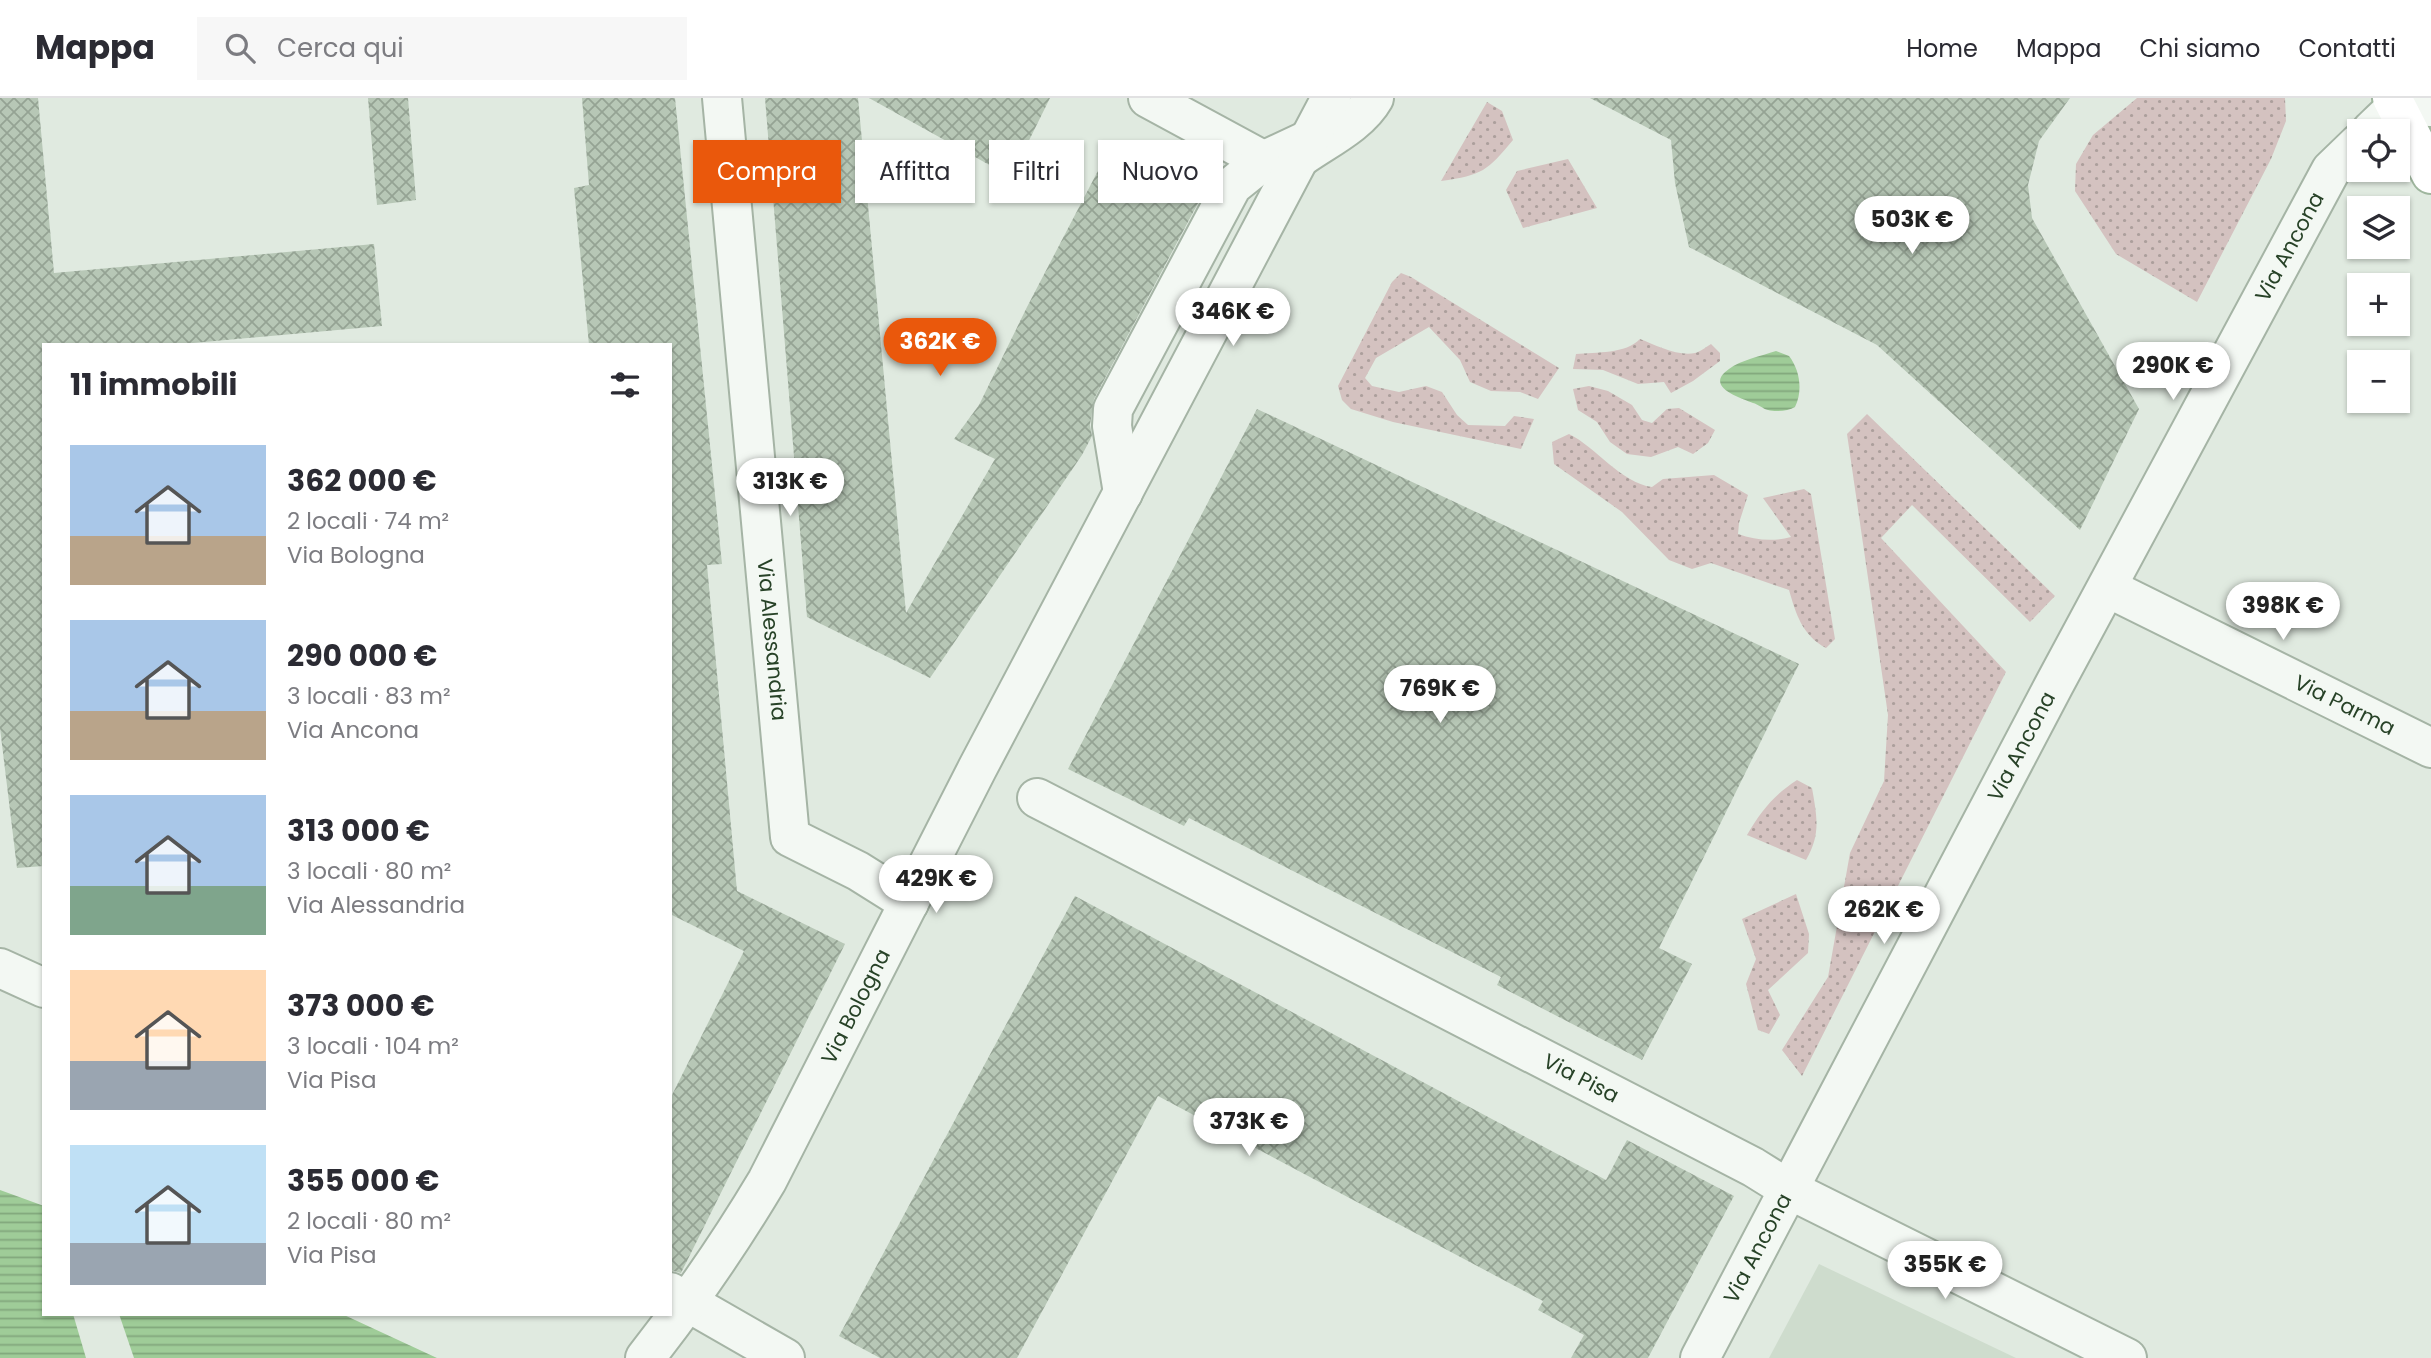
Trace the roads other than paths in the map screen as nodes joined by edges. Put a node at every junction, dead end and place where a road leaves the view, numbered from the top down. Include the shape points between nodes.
1 (722, 98) edge
2 (1147, 98) edge
3 (1331, 98) edge
4 (1374, 98) edge
5 (2398, 111) edge
6 (2347, 155) edge
7 (1291, 158) junction
8 (2430, 171) edge
9 (2108, 588) junction
10 (2431, 748) edge
11 (1037, 798) dead end
12 (909, 903) junction
13 (0, 968) edge
14 (42, 987) edge
15 (1790, 1190) junction
16 (680, 1297) edge
17 (669, 1316) edge
18 (645, 1358) edge
19 (785, 1358) edge
20 (1700, 1358) edge
21 (2127, 1358) edge

1 - 12 street, Via Alessandria via 790,837
2 - 7 street
3 - 7 street, Via Bologna
4 - 7 street, Via Bologna via 1336,135
5 - 8 main road
6 - 9 street, Via Ancona via 2331,170
7 - 12 street, Via Bologna
9 - 10 street, Via Parma
9 - 15 street, Via Ancona
11 - 15 street, Via Pisa
12 - 16 street, Via Bologna via 767,1181 732,1240
13 - 14 street
15 - 20 street, Via Ancona
15 - 21 street, Via Pisa
16 - 19 street
17 - 18 street, Via Bologna

